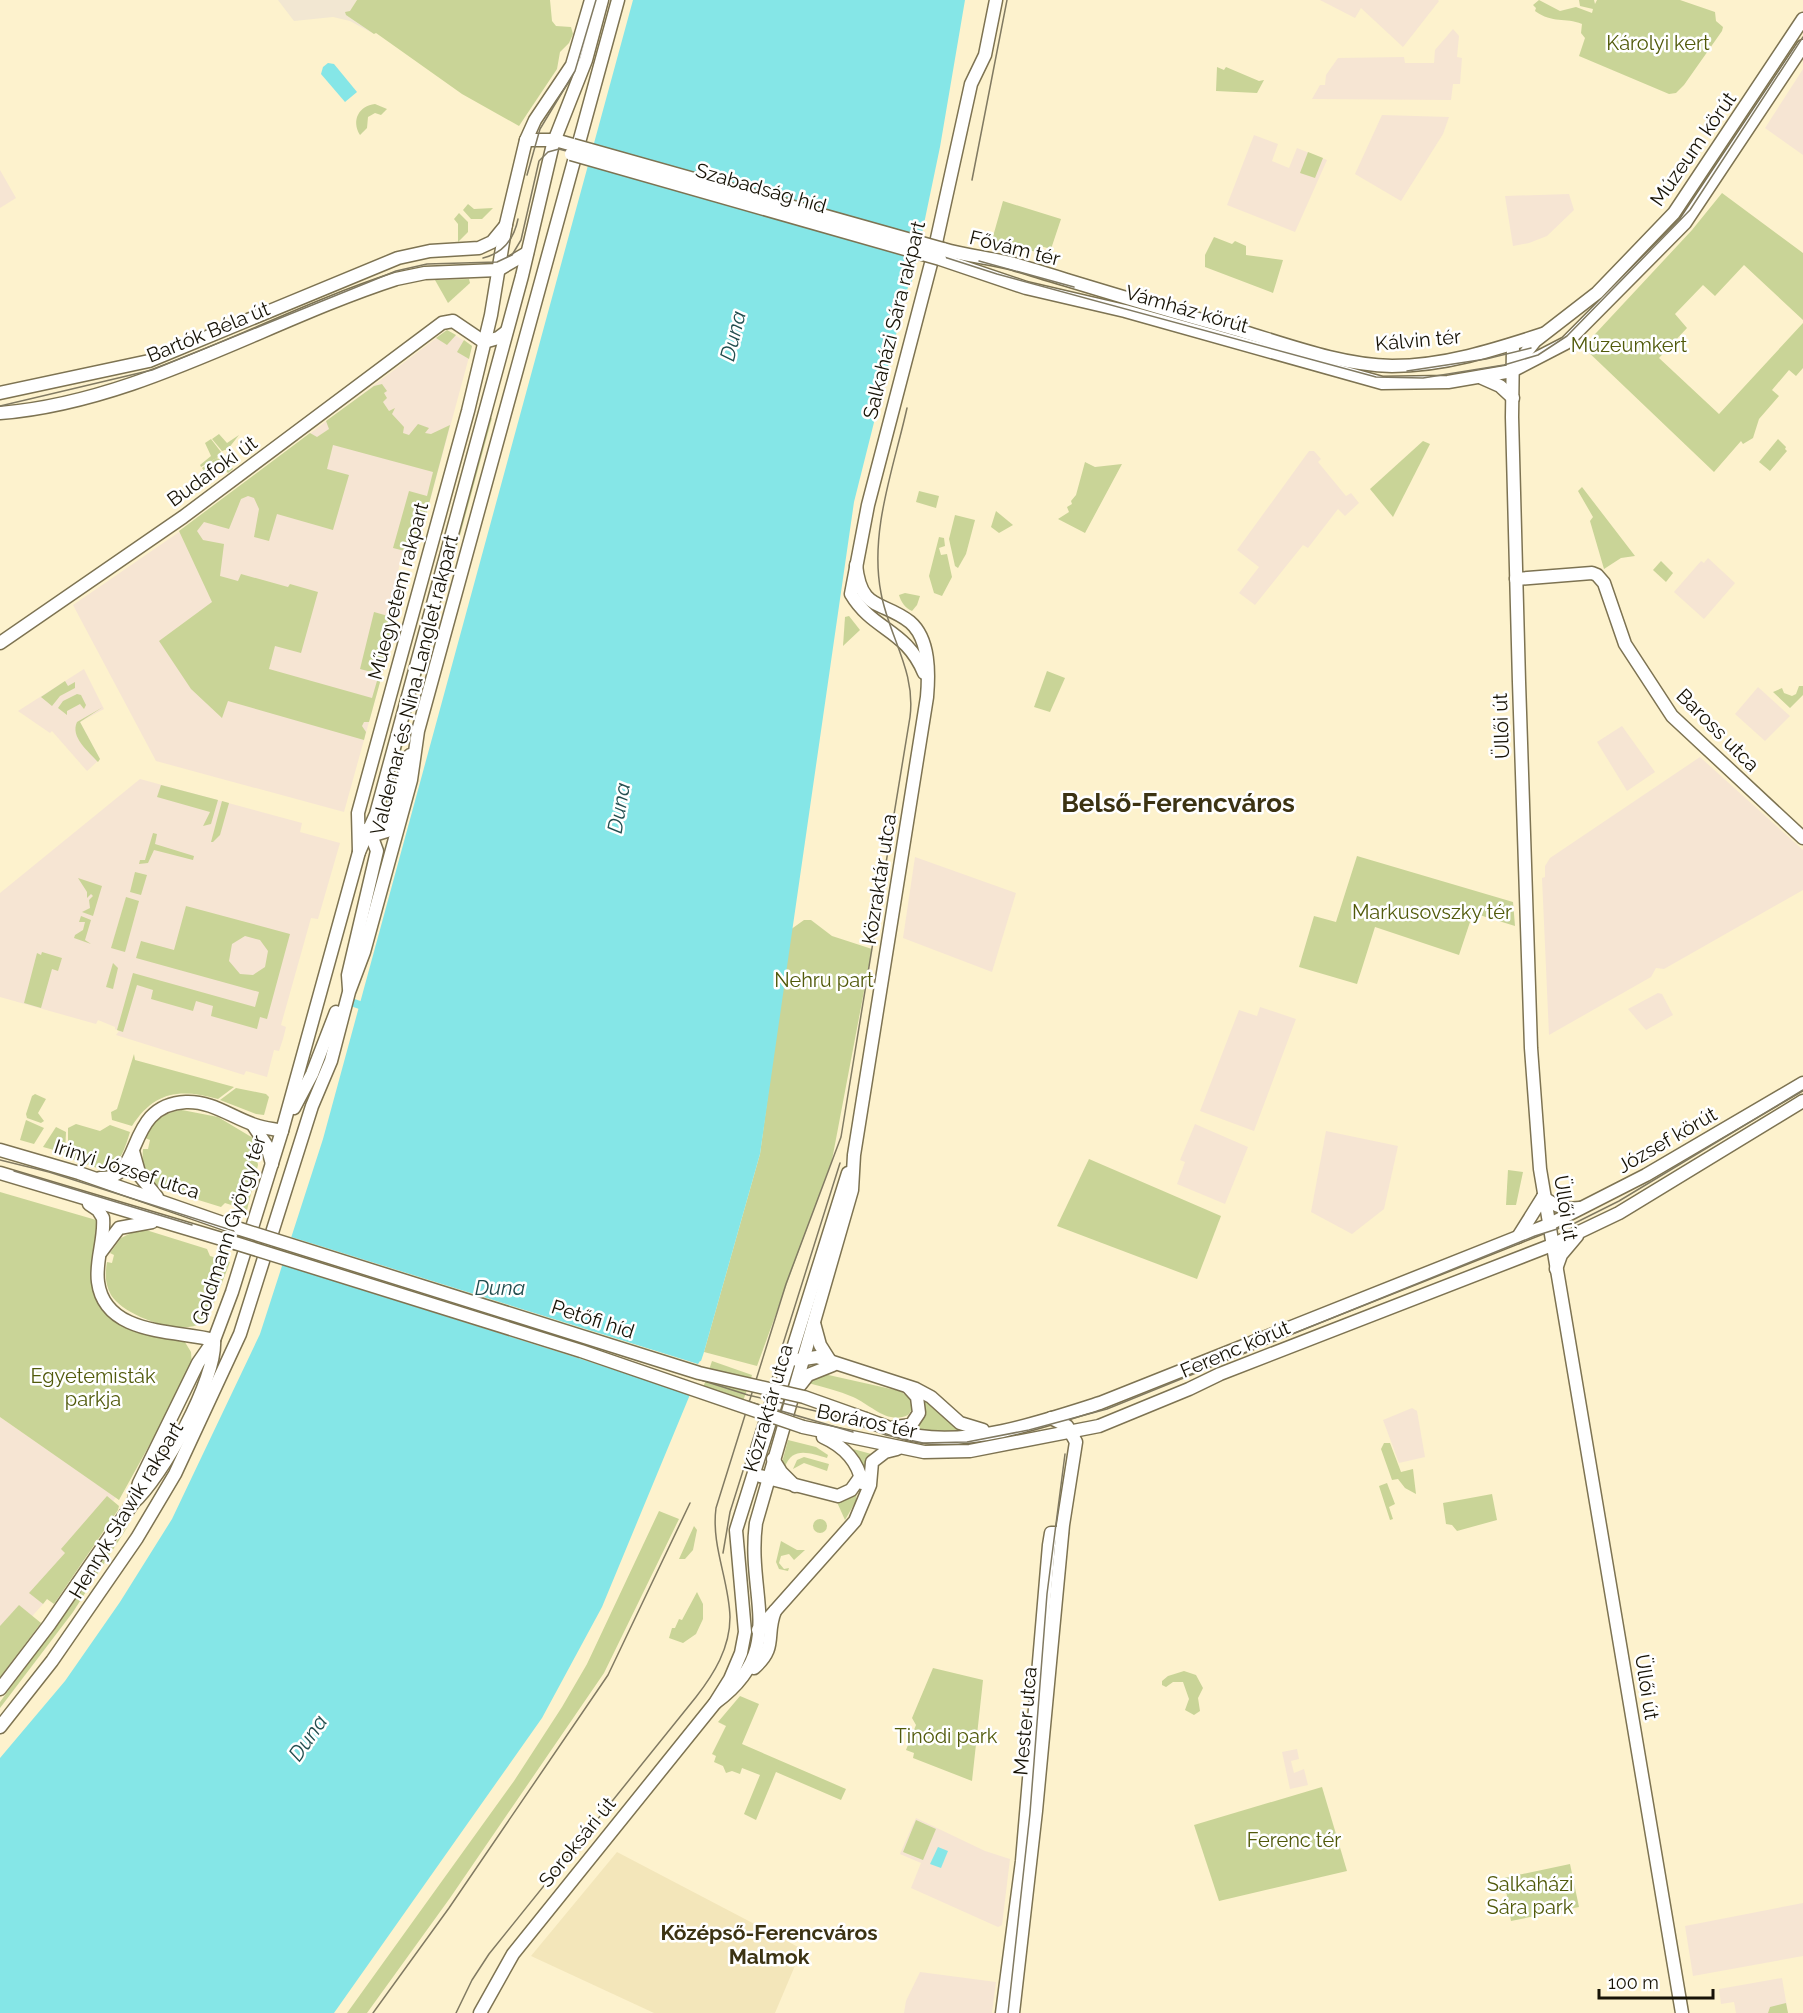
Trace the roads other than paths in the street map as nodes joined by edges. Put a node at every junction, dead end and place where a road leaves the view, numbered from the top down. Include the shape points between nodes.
1 (591, 0) edge
2 (602, 0) edge
3 (618, 0) edge
4 (996, 0) edge
5 (1803, 19) edge
6 (1803, 46) edge
7 (526, 140) junction
8 (555, 140) junction
9 (574, 150) junction
10 (548, 166) junction
11 (506, 224) junction
12 (527, 253) junction
13 (942, 254) junction
14 (498, 270) junction
15 (1076, 284) joint
16 (1039, 291) joint
17 (495, 294) junction
18 (515, 299) junction
19 (490, 321) junction
20 (459, 325) junction
21 (1543, 334) junction
22 (502, 335) junction
23 (484, 342) junction
24 (1566, 343) joint
25 (1514, 345) junction
26 (1326, 355) joint
27 (1533, 362) junction
28 (1324, 368) joint
29 (1512, 371) junction
30 (1482, 378) junction
31 (0, 393) edge
32 (1513, 398) junction
33 (0, 413) edge
34 (856, 566) junction
35 (1516, 579) junction
36 (911, 623) joint
37 (0, 642) edge
38 (927, 680) junction
39 (418, 731) junction
40 (372, 759) junction
41 (389, 765) junction
42 (366, 779) junction
43 (384, 785) junction
44 (357, 827) junction
45 (370, 832) junction
46 (1803, 838) edge
47 (359, 852) junction
48 (349, 992) junction
49 (1803, 1083) edge
50 (1803, 1101) edge
51 (254, 1125) junction
52 (282, 1131) junction
53 (0, 1150) edge
54 (133, 1151) junction
55 (854, 1155) junction
56 (272, 1164) junction
57 (0, 1173) edge
58 (92, 1178) junction
59 (78, 1197) junction
60 (1543, 1197) junction
61 (163, 1201) junction
62 (1586, 1207) junction
63 (157, 1221) junction
64 (276, 1225) joint
65 (1548, 1226) junction
66 (240, 1228) joint
67 (1582, 1230) junction
68 (1518, 1237) junction
69 (236, 1243) joint
70 (1552, 1245) junction
71 (101, 1253) junction
72 (1556, 1270) junction
73 (814, 1323) junction
74 (180, 1334) junction
75 (214, 1340) junction
76 (794, 1341) junction
77 (803, 1357) junction
78 (198, 1363) junction
79 (833, 1365) junction
80 (786, 1368) junction
81 (908, 1387) junction
82 (792, 1397) junction
83 (1052, 1418) junction
84 (866, 1419) junction
85 (803, 1427) junction
86 (993, 1431) junction
87 (1072, 1433) junction
88 (898, 1448) junction
89 (924, 1452) joint
90 (773, 1459) junction
91 (752, 1473) junction
92 (861, 1476) junction
93 (767, 1478) junction
94 (796, 1486) junction
95 (133, 1503) junction
96 (862, 1505) junction
97 (1056, 1533) junction
98 (777, 1608) junction
99 (760, 1627) junction
100 (741, 1653) junction
101 (746, 1675) junction
102 (0, 1689) edge
103 (715, 1703) junction
104 (0, 1728) edge
105 (480, 2013) edge
106 (1002, 2013) edge
107 (1012, 2013) edge
108 (1682, 2013) edge

1 - 7 main road, Műegyetem rakpart via 572,65
2 - 8 main road, Műegyetem rakpart via 579,79
3 - 9 main road, Valdemar és Nina Langlet rakpart
4 - 34 main road, Salkaházi Sára rakpart via 985,55 971,84 927,280 867,505
5 - 21 main road, Múzeum körút via 1674,213 1597,293
6 - 24 main road, Múzeum körút via 1691,216
7 - 8 main road, Szabadság híd
7 - 11 main road, Műegyetem rakpart
8 - 9 main road, Szabadság híd
8 - 10 main road, Műegyetem rakpart
9 - 10 main road via 559,153
9 - 13 main road, Szabadság híd, bridge
9 - 39 main road, Valdemar és Nina Langlet rakpart
10 - 12 main road, Műegyetem rakpart
11 - 14 main road, Műegyetem rakpart
11 - 31 main road, Bartók Béla út via 492,242 479,248 409,255 149,361
12 - 14 main road
12 - 18 main road, Műegyetem rakpart
13 - 15 main road, Fővám tér via 1014,264
13 - 16 main road, Fővám tér via 991,278
14 - 17 main road, Műegyetem rakpart
14 - 33 main road, Bartók Béla út via 425,273 378,285 160,373 93,394
15 - 26 main road, Vámház körút
16 - 28 main road, Vámház körút via 1125,311
17 - 18 main road via 508,290
17 - 19 main road, Műegyetem rakpart
18 - 22 main road, Műegyetem rakpart
19 - 20 main road via 477,326
19 - 22 main road via 490,333
19 - 23 main road, Műegyetem rakpart
20 - 23 main road
20 - 37 main road, Budafoki út via 442,322 183,517
21 - 25 main road, Kálvin tér
21 - 29 main road
22 - 23 main road
22 - 41 main road, Műegyetem rakpart
23 - 40 main road, Műegyetem rakpart
24 - 27 main road, Kálvin tér
25 - 26 main road, Kálvin tér via 1395,366
25 - 29 main road
27 - 29 main road, Kálvin tér
27 - 32 main road, Kálvin tér via 1520,375
28 - 30 main road, Kálvin tér via 1394,384
29 - 30 main road, Kálvin tér
29 - 32 main road
30 - 32 main road via 1500,386
32 - 35 main road, Üllői út
34 - 36 main road, Salkaházi Sára rakpart via 860,587 868,598
34 - 38 main road, Salkaházi Sára rakpart via 851,594 862,612 889,629 918,658
35 - 46 main road, Baross utca via 1597,575 1604,583 1625,644 1672,716
35 - 60 main road, Üllői út via 1531,1048
36 - 38 main road, Közraktár utca via 926,652
38 - 55 main road, Közraktár utca via 917,766
39 - 45 main road via 390,825 382,834
39 - 48 main road, Valdemar és Nina Langlet rakpart via 411,780 362,960
40 - 41 main road via 379,769
40 - 42 main road, Műegyetem rakpart
41 - 43 main road, Műegyetem rakpart
42 - 43 main road via 376,776
42 - 44 main road, Műegyetem rakpart
43 - 45 main road, Műegyetem rakpart
44 - 45 main road
44 - 47 main road, Műegyetem rakpart
45 - 47 main road, Műegyetem rakpart
45 - 48 main road via 376,851 348,975
47 - 52 main road, Műegyetem rakpart
48 - 52 main road
48 - 64 main road, Valdemar és Nina Langlet rakpart via 331,1061 312,1106
49 - 62 main road, József körút
50 - 67 main road, József körút via 1633,1204
51 - 52 main road
51 - 54 main road via 208,1105 171,1105 147,1120
51 - 56 main road via 267,1146
52 - 56 main road, Goldmann György tér
53 - 58 main road, Irinyi József utca
54 - 58 main road via 115,1176
54 - 61 main road via 145,1185
55 - 73 main road, Közraktár utca via 852,1190
55 - 76 main road, Közraktár utca
56 - 75 main road, Goldmann György tér
57 - 59 main road, Irinyi József utca
58 - 61 main road, Irinyi József utca
59 - 63 main road, Irinyi József utca
59 - 71 main road via 102,1214
60 - 62 main road via 1569,1210
60 - 65 main road, Üllői út
60 - 68 main road
61 - 66 main road, Irinyi József utca
62 - 65 main road, József körút
63 - 69 main road, Irinyi József utca
63 - 71 main road via 119,1228
64 - 104 main road, Henryk Sławik rakpart via 240,1334 175,1474 108,1584
65 - 68 main road, Ferenc körút
65 - 70 main road, Üllői út
66 - 84 main road, Petőfi híd, bridge via 699,1373 804,1397
67 - 70 main road, József körút
67 - 72 main road via 1562,1255
68 - 83 main road, Ferenc körút via 1100,1403
69 - 85 main road, Petőfi híd, bridge via 581,1351
70 - 72 main road, Üllői út
70 - 87 main road, Ferenc körút via 1220,1374 1099,1426
71 - 74 main road via 98,1282 110,1307 143,1328
72 - 108 main road, Üllői út
73 - 77 main road, Közraktár utca
73 - 79 main road via 820,1345
74 - 75 main road
74 - 78 main road via 191,1343
75 - 78 main road
75 - 95 main road via 211,1366 182,1433 148,1490
76 - 77 main road
76 - 80 main road, Közraktár utca
77 - 79 main road via 817,1357
77 - 80 main road
77 - 82 main road, Közraktár utca
78 - 95 main road
79 - 81 main road
79 - 82 main road via 808,1375
80 - 91 main road, Közraktár utca
81 - 84 main road via 919,1402 915,1421 899,1427
81 - 86 main road via 931,1397 966,1427
82 - 90 main road, Közraktár utca
83 - 86 main road, Ferenc körút
83 - 87 main road
84 - 86 main road, Boráros tér via 917,1436 964,1437
85 - 88 main road, Boráros tér
85 - 92 main road via 849,1455
87 - 89 main road, Ferenc körút via 970,1451
87 - 97 main road, Mester utca via 1076,1442
88 - 89 main road, Boráros tér
88 - 96 main road via 872,1462 870,1485
90 - 93 main road, Közraktár utca
90 - 94 main road
91 - 93 main road
91 - 100 main road, Közraktár utca via 736,1530 746,1616
92 - 94 main road via 851,1490 838,1496
92 - 96 main road
93 - 94 main road
93 - 99 main road, Közraktár utca via 752,1556
95 - 102 main road
96 - 98 main road via 846,1533
97 - 106 main road, Mester utca via 1014,1934 1010,1939
97 - 107 main road, Mester utca via 1035,1819
98 - 99 main road
98 - 101 main road, Soroksári út via 771,1623 770,1648
99 - 100 main road
99 - 101 main road, Közraktár utca via 759,1644
100 - 103 main road, Soroksári út
101 - 103 main road, Soroksári út
103 - 105 main road, Soroksári út via 513,1954

